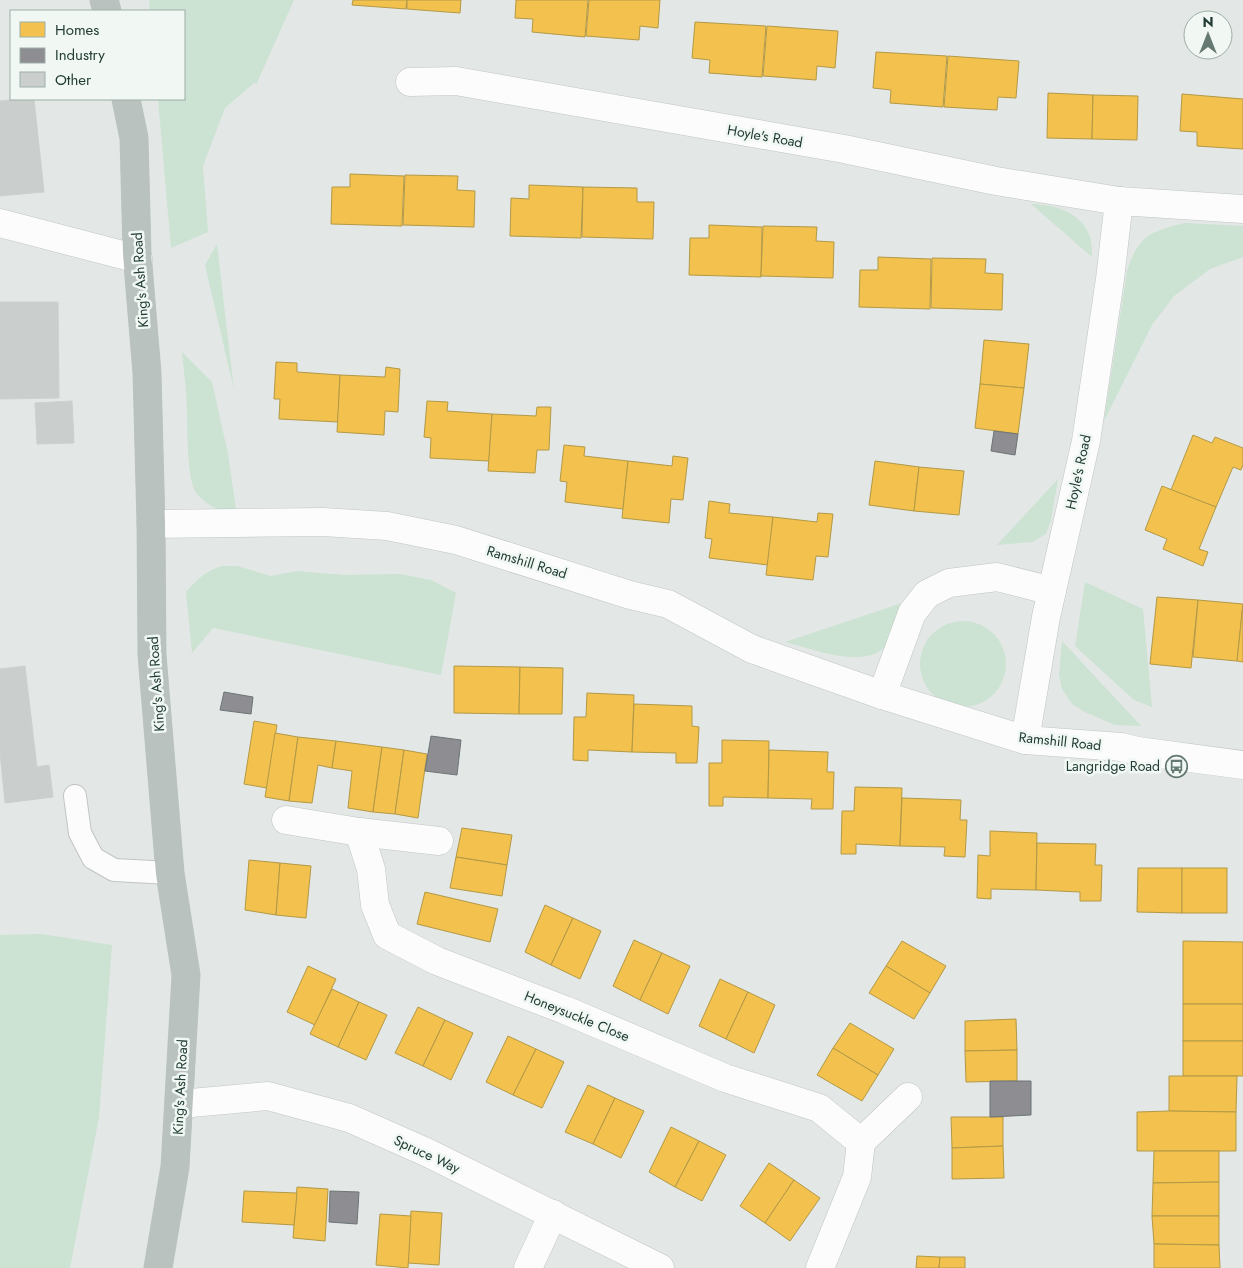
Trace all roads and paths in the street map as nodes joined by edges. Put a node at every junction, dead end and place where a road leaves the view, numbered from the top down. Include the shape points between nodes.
1 (410, 82) dead end
2 (126, 100) edge
3 (1119, 201) junction
4 (1243, 209) edge
5 (0, 223) edge
6 (138, 259) junction
7 (151, 524) junction
8 (1052, 591) junction
9 (882, 695) junction
10 (1025, 740) junction
11 (1243, 765) edge
12 (75, 796) dead end
13 (286, 820) dead end
14 (359, 832) junction
15 (439, 841) dead end
16 (170, 873) junction
17 (908, 1097) dead end
18 (180, 1104) junction
19 (861, 1142) junction
20 (553, 1214) junction
21 (158, 1268) edge
22 (528, 1268) edge
23 (660, 1268) edge
24 (820, 1268) edge

1 - 3 street, Hoyle's Road via 456,81
2 - 6 highway, King's Ash Road via 134,138
3 - 4 street, Hoyle's Road
3 - 8 street, Hoyle's Road via 1086,441
5 - 6 street
6 - 7 highway, King's Ash Road via 147,374
7 - 9 street, Ramshill Road via 323,522 387,526 456,540 668,604 752,649
7 - 16 highway, King's Ash Road via 152,655
8 - 9 street via 997,577 949,583 927,594 912,612
8 - 10 street, Hoyle's Road
9 - 10 street, Ramshill Road
10 - 11 street, Ramshill Road via 1121,747
12 - 16 lane via 80,833 93,858 114,870
13 - 14 street
14 - 15 street
14 - 19 street, Honeysuckle Close via 371,869 375,905 387,935 437,961 565,1010 726,1078 819,1108
16 - 18 highway, King's Ash Road via 186,975
17 - 19 street
18 - 20 street, Spruce Way via 268,1096 349,1118
18 - 21 highway, King's Ash Road via 175,1167
19 - 24 street via 857,1177
20 - 22 street
20 - 23 street, Spruce Way

